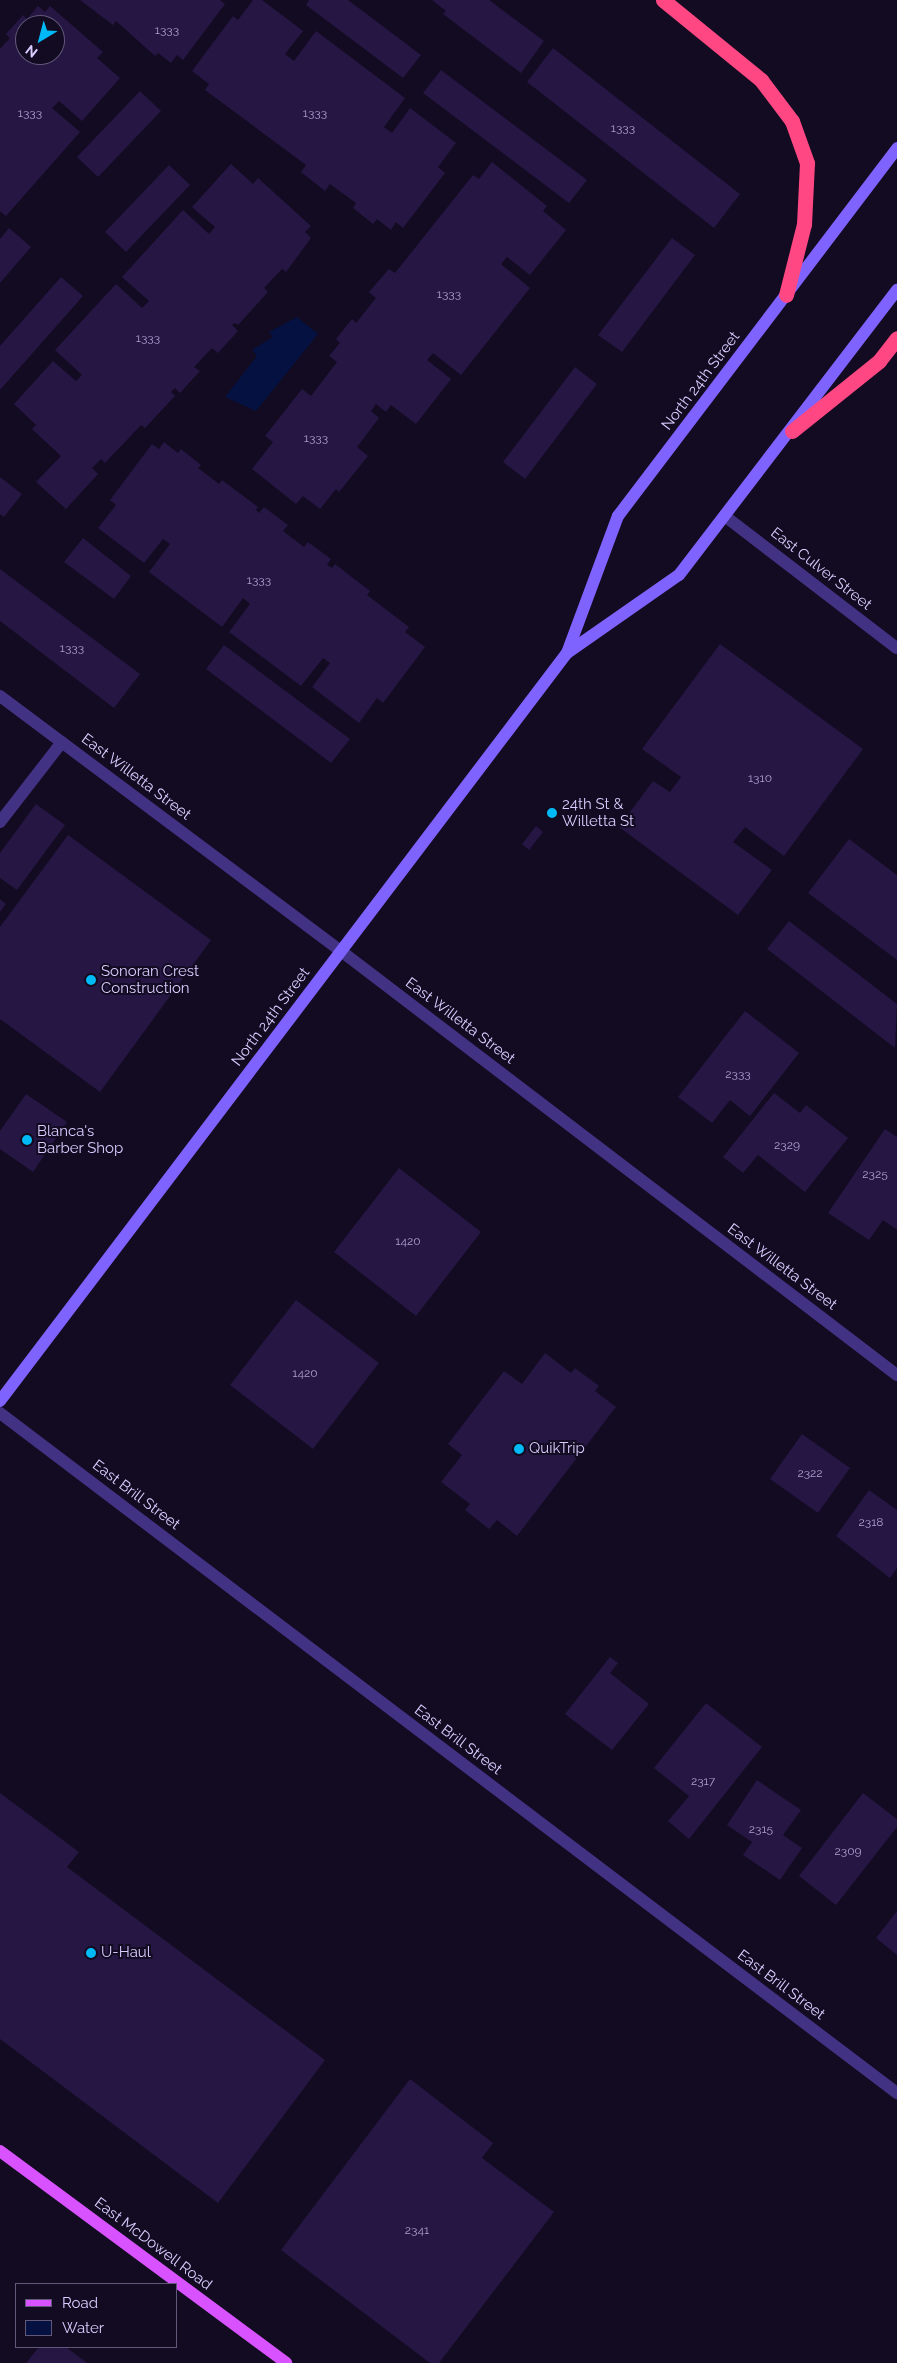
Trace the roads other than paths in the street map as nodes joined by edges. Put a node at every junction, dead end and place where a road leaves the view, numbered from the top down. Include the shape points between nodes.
1 (663, 0) edge
2 (897, 148) edge
3 (897, 290) edge
4 (786, 295) junction
5 (897, 338) edge
6 (792, 431) junction
7 (726, 517) junction
8 (897, 648) edge
9 (567, 653) junction
10 (0, 696) edge
11 (62, 742) junction
12 (0, 822) edge
13 (341, 951) junction
14 (897, 1375) edge
15 (0, 1401) edge
16 (0, 1413) edge
17 (897, 2093) edge
18 (0, 2151) edge
19 (286, 2363) edge

1 - 4 highway via 762,80 792,121 808,163 804,224
2 - 4 main road, North 24th Street
3 - 6 main road, North 24th Street
4 - 9 main road, North 24th Street via 618,516
5 - 6 highway via 879,361
6 - 7 main road, North 24th Street
7 - 8 street, East Culver Street
7 - 9 main road, North 24th Street via 680,576
9 - 13 main road, North 24th Street
10 - 11 street, East Willetta Street
11 - 12 street
11 - 13 street, East Willetta Street
13 - 14 street, East Willetta Street
13 - 15 main road, North 24th Street
16 - 17 street, East Brill Street
18 - 19 main road, East McDowell Road

